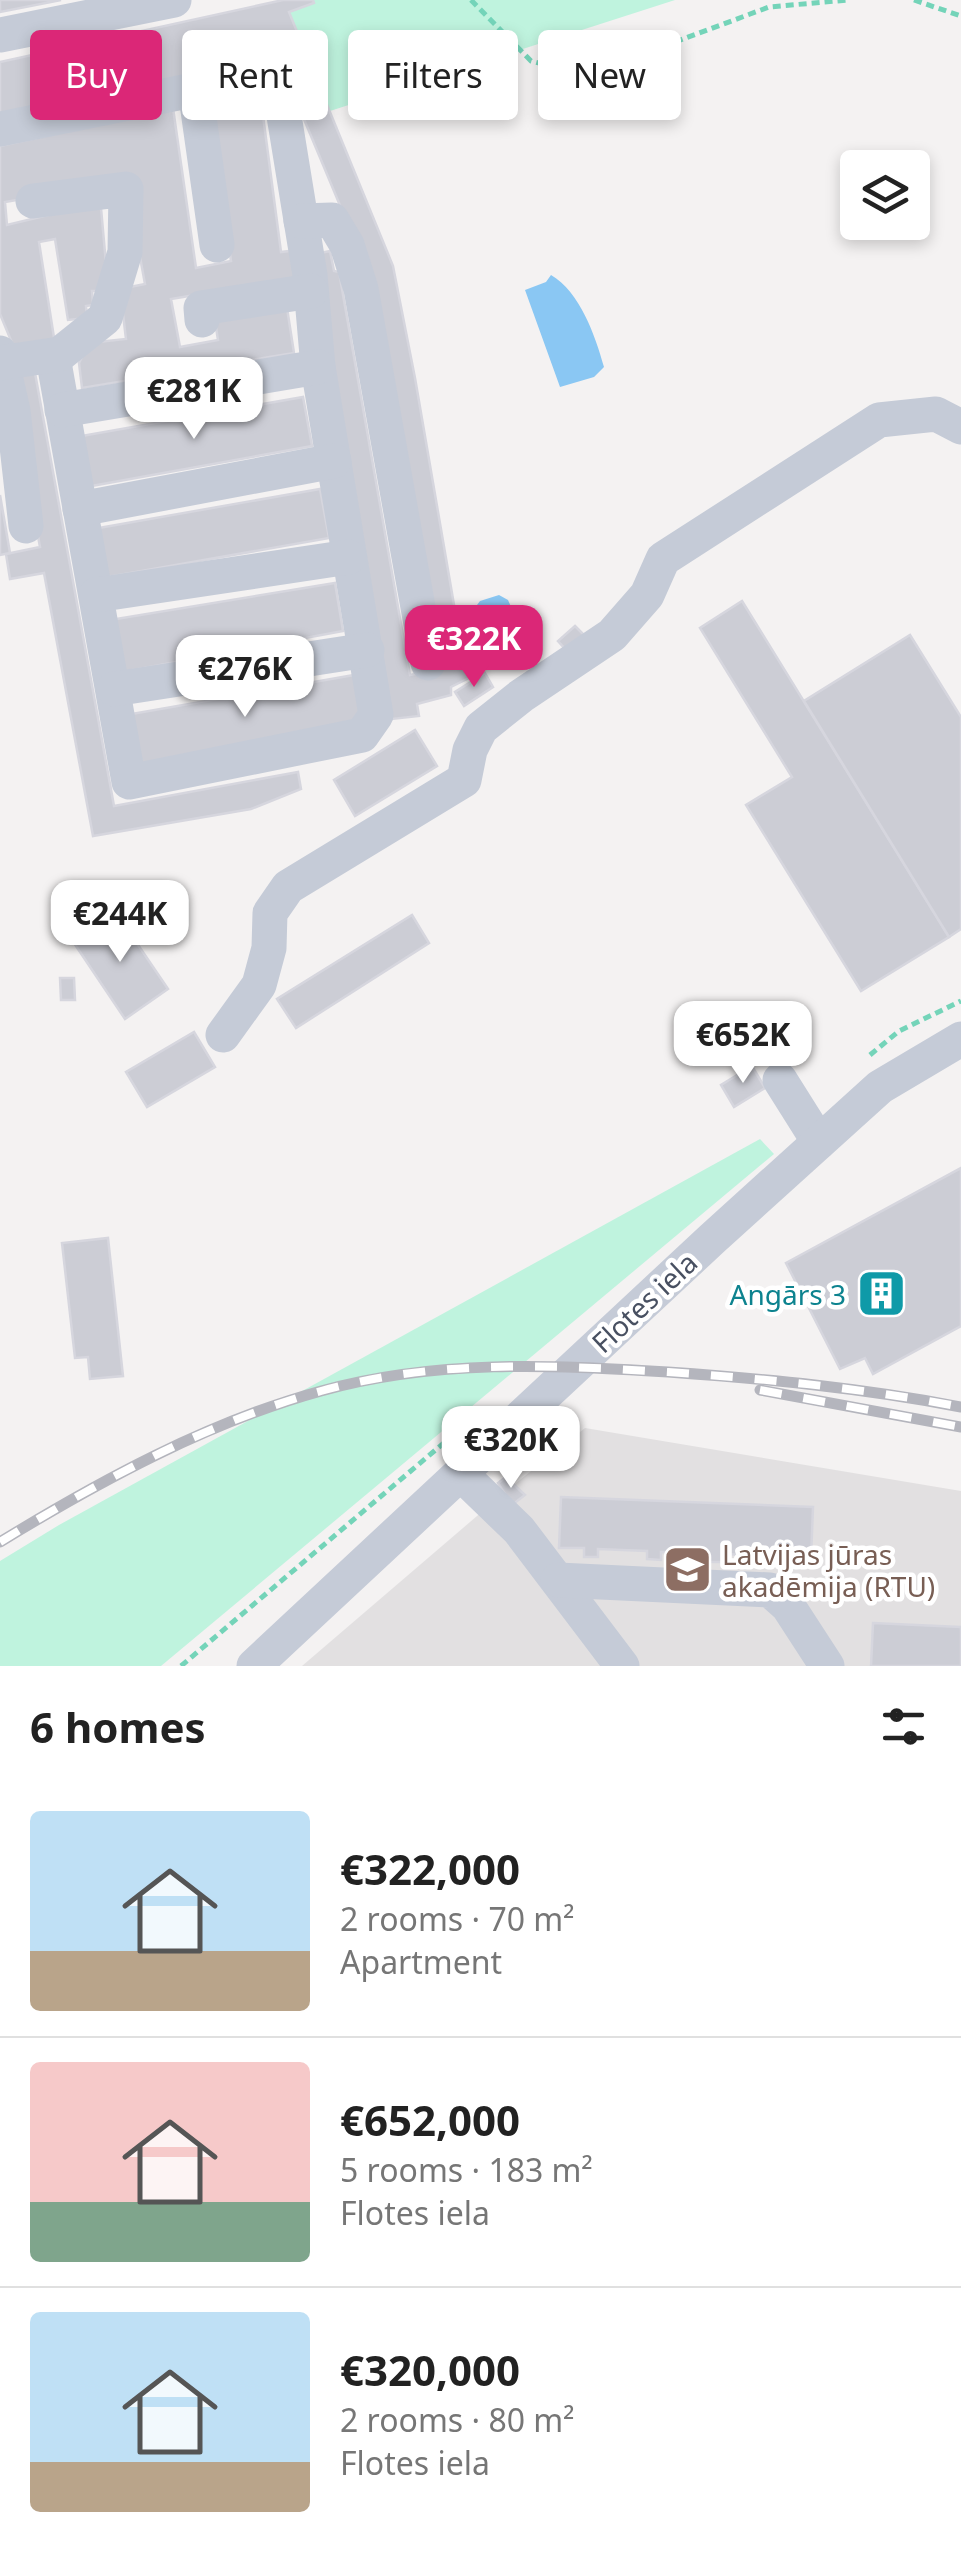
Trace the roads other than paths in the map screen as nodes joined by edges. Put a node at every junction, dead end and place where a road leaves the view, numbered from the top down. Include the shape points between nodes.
1 (174, 0) edge
2 (0, 34) edge
3 (182, 91) edge
4 (199, 120) edge
5 (284, 120) edge
6 (0, 129) edge
7 (32, 201) dead end
8 (301, 221) junction
9 (218, 244) dead end
10 (311, 291) junction
11 (202, 320) dead end
12 (53, 357) junction
13 (1, 359) edge
14 (318, 367) junction
15 (62, 410) junction
16 (961, 428) edge
17 (334, 461) junction
18 (80, 509) junction
19 (26, 526) dead end
20 (349, 557) junction
21 (96, 595) junction
22 (367, 650) junction
23 (428, 663) dead end
24 (114, 689) junction
25 (222, 1034) dead end
26 (961, 1039) edge
27 (780, 1080) dead end
28 (819, 1142) junction
29 (461, 1474) junction
30 (558, 1580) junction
31 (254, 1666) edge
32 (622, 1666) edge
33 (826, 1666) edge

1 - 2 street
3 - 6 street
4 - 9 street
5 - 8 street
7 - 12 street via 126,189 125,252 106,318
8 - 10 street
8 - 23 street via 332,220 361,289
10 - 11 street via 200,308
10 - 14 street
12 - 13 street
12 - 15 street
13 - 19 street
14 - 15 street
14 - 17 street
15 - 18 street
16 - 25 street via 936,414 879,420 664,559 647,595 612,635 481,728 464,780 288,888 270,913 259,985
17 - 18 street
17 - 20 street
18 - 21 street
20 - 21 street
20 - 22 street
21 - 24 street
22 - 24 street
22 - 24 street via 376,716 362,735 129,782
26 - 28 street, Flotes iela via 880,1087
27 - 28 street
28 - 29 street, Flotes iela
29 - 30 street
29 - 31 street, Flotes iela
30 - 32 street
30 - 33 street via 770,1590

